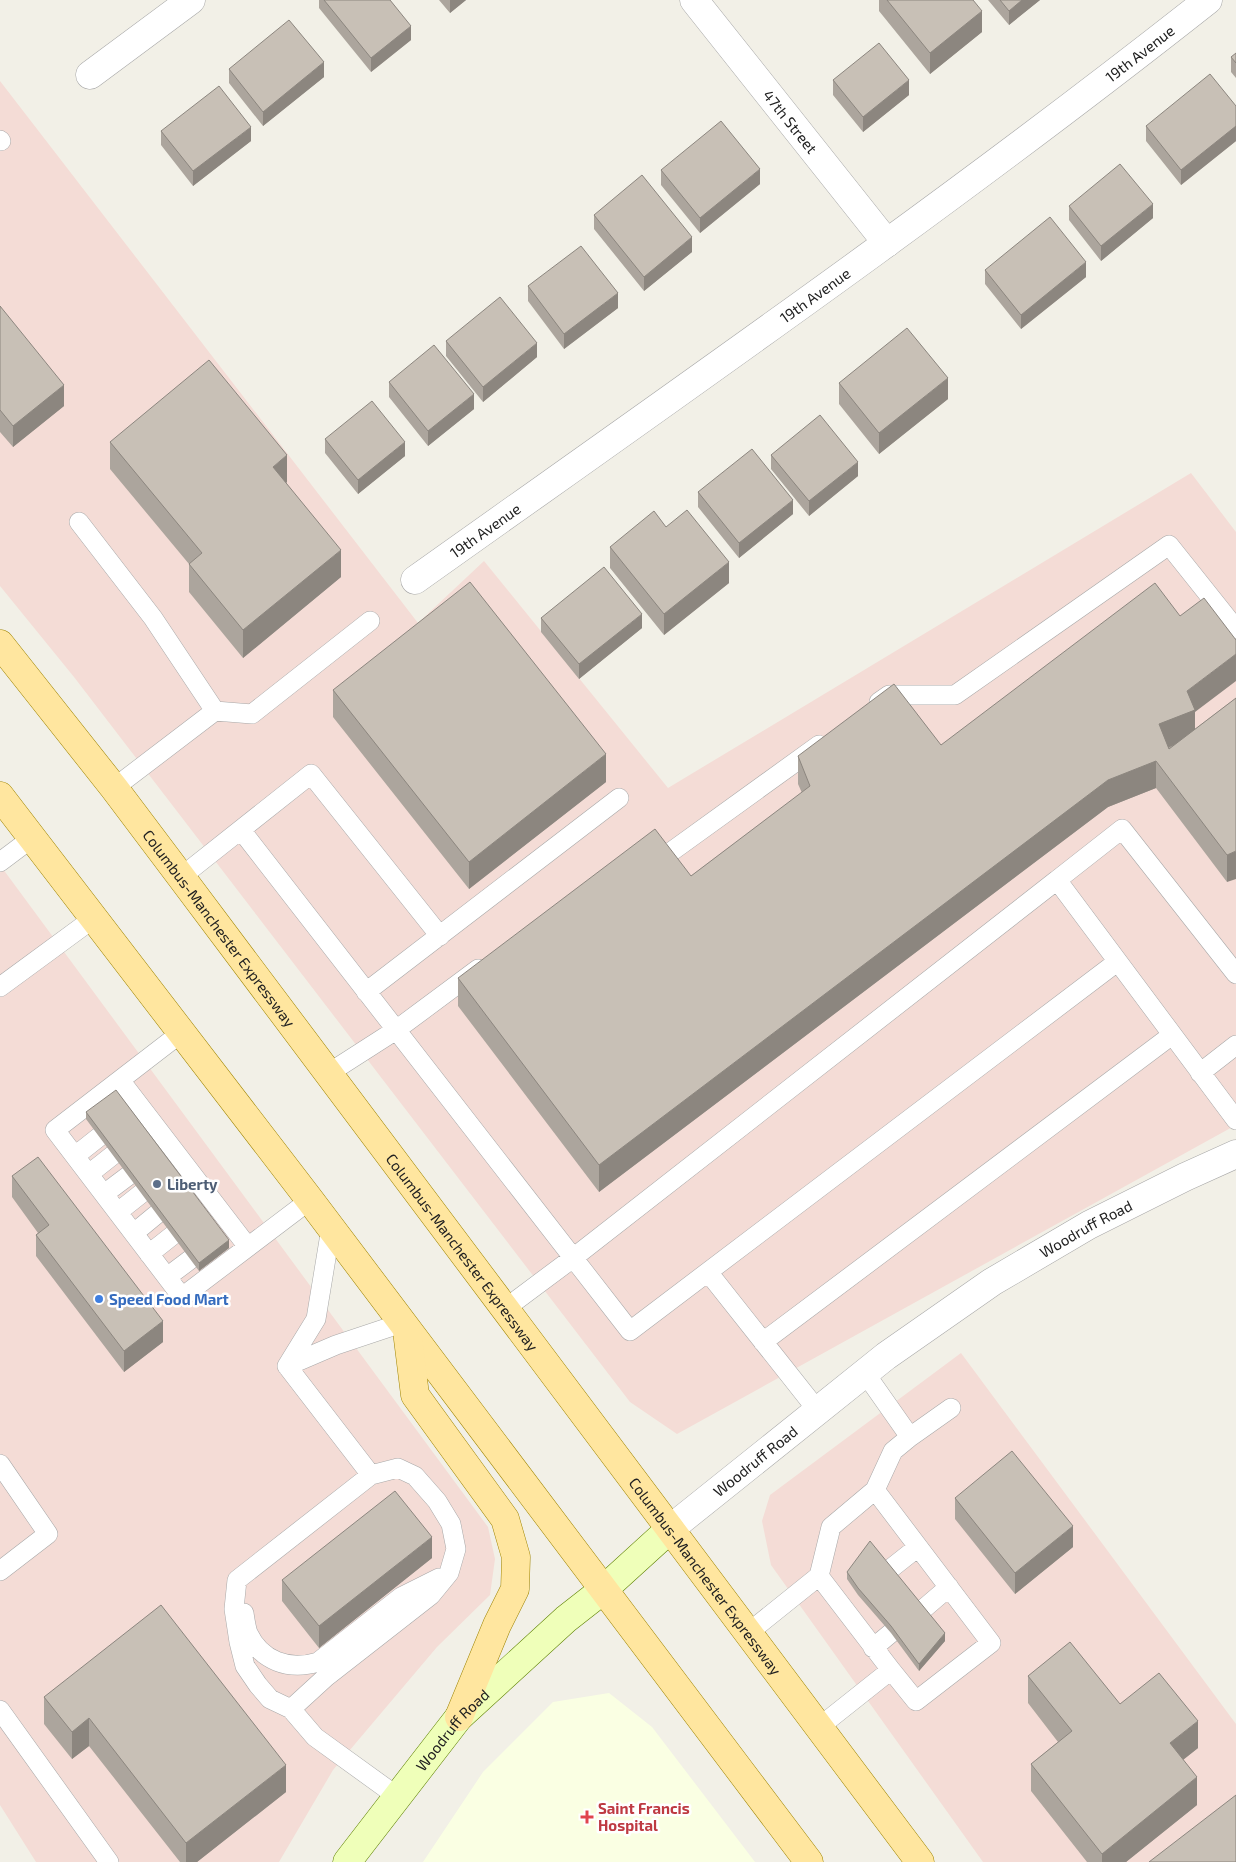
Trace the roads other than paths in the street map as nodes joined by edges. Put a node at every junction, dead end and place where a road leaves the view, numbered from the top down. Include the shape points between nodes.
1 (191, 0) edge
2 (694, 0) edge
3 (1208, 0) edge
4 (90, 75) dead end
5 (888, 243) junction
6 (78, 522) dead end
7 (415, 580) dead end
8 (370, 621) dead end
9 (1236, 629) edge
10 (0, 644) edge
11 (215, 711) junction
12 (865, 712) edge
13 (834, 734) edge
14 (114, 788) junction
15 (0, 796) edge
16 (619, 798) dead end
17 (241, 830) junction
18 (32, 838) junction
19 (634, 852) edge
20 (0, 862) edge
21 (182, 877) junction
22 (1057, 880) junction
23 (94, 918) junction
24 (440, 936) junction
25 (491, 959) edge
26 (1117, 962) junction
27 (1236, 974) edge
28 (0, 986) edge
29 (366, 992) junction
30 (396, 1030) junction
31 (181, 1033) junction
32 (1172, 1035) junction
33 (1236, 1045) edge
34 (329, 1073) junction
35 (1200, 1073) junction
36 (120, 1080) junction
37 (1236, 1120) edge
38 (99, 1137) edge
39 (1236, 1154) edge
40 (113, 1155) edge
41 (75, 1156) junction
42 (89, 1174) junction
43 (128, 1176) edge
44 (142, 1193) edge
45 (104, 1194) junction
46 (310, 1200) junction
47 (118, 1212) junction
48 (157, 1214) edge
49 (331, 1228) junction
50 (134, 1233) junction
51 (173, 1235) edge
52 (248, 1247) junction
53 (149, 1254) junction
54 (573, 1258) junction
55 (190, 1259) edge
56 (708, 1272) junction
57 (167, 1277) junction
58 (506, 1308) junction
59 (404, 1326) junction
60 (763, 1342) junction
61 (287, 1366) junction
62 (865, 1373) junction
63 (951, 1408) dead end
64 (818, 1411) junction
65 (910, 1437) junction
66 (0, 1464) edge
67 (371, 1475) junction
68 (875, 1490) junction
69 (670, 1529) junction
70 (918, 1546) junction
71 (889, 1570) edge
72 (0, 1571) edge
73 (449, 1573) junction
74 (819, 1576) junction
75 (237, 1580) junction
76 (949, 1587) junction
77 (603, 1590) junction
78 (858, 1595) edge
79 (843, 1607) junction
80 (921, 1611) edge
81 (748, 1633) junction
82 (891, 1633) edge
83 (873, 1648) junction
84 (891, 1670) junction
85 (291, 1709) junction
86 (0, 1710) edge
87 (460, 1717) junction
88 (818, 1728) junction
89 (398, 1797) junction
90 (109, 1862) edge
91 (348, 1862) edge
92 (809, 1862) edge
93 (920, 1862) edge

1 - 4 street
2 - 5 street, 47th Street
3 - 5 street, 19th Avenue
5 - 7 street, 19th Avenue
6 - 11 lane via 153,618
8 - 11 lane via 252,714
9 - 12 lane via 1169,545 955,695 889,695
10 - 14 main road, Columbus-Manchester Expressway
11 - 14 lane
13 - 19 lane via 668,854 642,846
14 - 21 main road, Columbus-Manchester Expressway
15 - 18 main road
16 - 24 lane
17 - 21 lane
17 - 24 lane via 311,774
17 - 29 lane
18 - 20 lane
18 - 23 main road
21 - 34 main road, Columbus-Manchester Expressway
22 - 26 lane
22 - 27 lane via 1122,829
22 - 54 lane
23 - 28 lane
23 - 31 main road
24 - 29 lane
25 - 30 lane
26 - 32 lane
26 - 56 lane
29 - 30 lane
30 - 34 lane
30 - 54 lane
31 - 36 lane
31 - 46 main road
32 - 35 lane
32 - 60 lane
33 - 35 lane
34 - 58 main road, Columbus-Manchester Expressway
35 - 37 lane
36 - 41 lane via 55,1130
36 - 52 lane via 134,1110 208,1208 226,1231
38 - 41 lane
39 - 62 street, Woodruff Road via 1089,1224 992,1282
40 - 42 lane
41 - 42 lane
42 - 45 lane
43 - 45 lane
44 - 47 lane
45 - 47 lane
46 - 49 main road
46 - 52 lane
47 - 50 lane
48 - 50 lane
49 - 59 main road
49 - 61 lane via 316,1319
50 - 53 lane
51 - 53 lane
52 - 57 lane via 182,1297
53 - 57 lane
54 - 56 lane via 630,1331
54 - 58 lane
55 - 57 lane
56 - 60 lane
58 - 69 main road, Columbus-Manchester Expressway
59 - 61 lane via 336,1345
59 - 77 main road
59 - 87 main road via 414,1394 505,1519 516,1556 515,1589 497,1624
60 - 64 lane
61 - 67 lane
62 - 64 street, Woodruff Road
62 - 65 lane
63 - 65 lane
64 - 69 street, Woodruff Road
65 - 68 lane via 894,1450
66 - 72 lane via 48,1534
67 - 73 lane via 398,1468 415,1476 437,1501 451,1524 456,1549
67 - 75 lane
68 - 70 lane
68 - 74 lane via 832,1527
69 - 77 street, Woodruff Road
69 - 81 main road, Columbus-Manchester Expressway
70 - 71 lane
70 - 76 lane
73 - 75 lane via 401,1597 318,1662 304,1667 287,1666 270,1658 255,1644 248,1631
73 - 85 lane via 430,1595 326,1677
74 - 79 lane
74 - 81 lane
75 - 85 lane via 234,1609 245,1666 270,1699
76 - 80 lane
76 - 84 lane via 990,1643 916,1701
77 - 87 street, Woodruff Road via 566,1619
77 - 92 main road
78 - 79 lane
79 - 83 lane
81 - 88 main road, Columbus-Manchester Expressway
82 - 83 lane
83 - 84 lane
84 - 88 lane
85 - 89 lane via 316,1737
86 - 90 lane
87 - 89 street, Woodruff Road
88 - 93 main road, Columbus-Manchester Expressway
89 - 91 street, Woodruff Road

